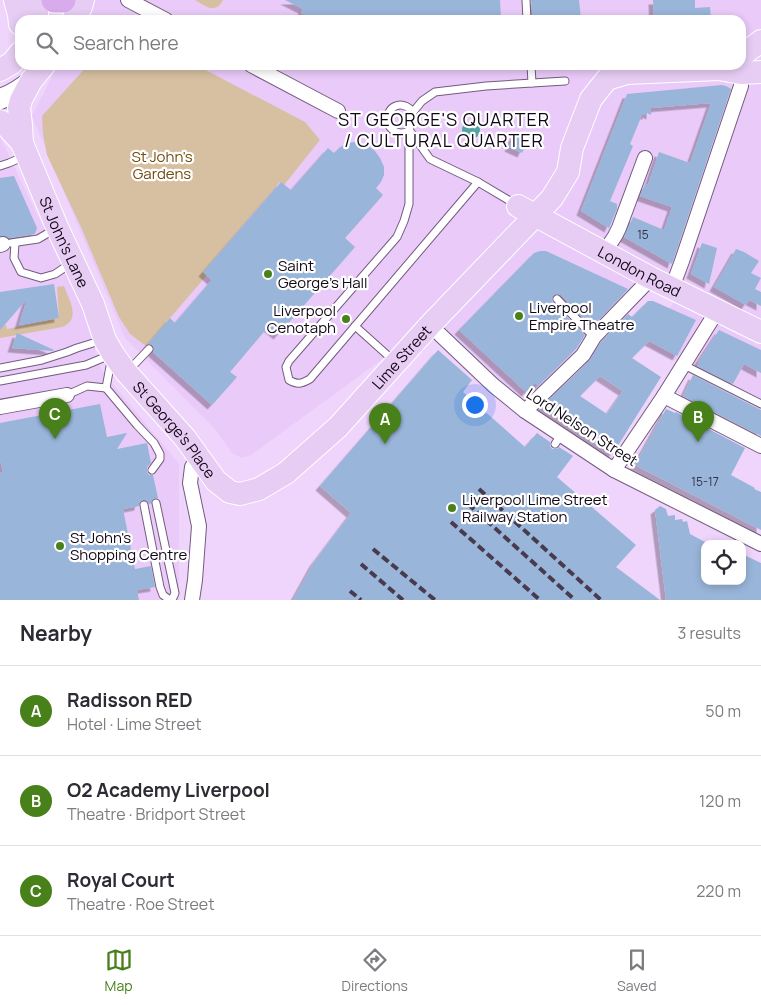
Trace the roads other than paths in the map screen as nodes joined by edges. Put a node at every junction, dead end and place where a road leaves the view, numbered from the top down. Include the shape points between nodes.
1 (15, 0) edge
2 (37, 0) edge
3 (54, 0) edge
4 (63, 0) edge
5 (83, 0) edge
6 (128, 0) edge
7 (526, 0) edge
8 (20, 15) edge
9 (37, 15) edge
10 (76, 15) edge
11 (156, 15) edge
12 (527, 15) edge
13 (761, 41) edge
14 (746, 58) edge
15 (15, 59) edge
16 (0, 70) edge
17 (260, 70) edge
18 (531, 70) edge
19 (682, 70) edge
20 (738, 70) edge
21 (38, 73) edge
22 (564, 81) dead end
23 (532, 83) junction
24 (0, 99) edge
25 (0, 105) edge
26 (338, 111) dead end
27 (413, 112) junction
28 (10, 119) edge
29 (409, 131) junction
30 (24, 149) junction
31 (645, 158) dead end
32 (0, 166) edge
33 (478, 182) junction
34 (526, 211) junction
35 (57, 227) junction
36 (6, 244) edge
37 (604, 254) junction
38 (73, 262) junction
39 (651, 278) junction
40 (672, 288) junction
41 (556, 299) dead end
42 (718, 311) junction
43 (430, 325) junction
44 (355, 326) junction
45 (761, 332) edge
46 (594, 337) junction
47 (109, 347) junction
48 (149, 349) dead end
49 (396, 362) junction
50 (684, 365) junction
51 (0, 368) edge
52 (126, 372) junction
53 (0, 381) edge
54 (106, 388) junction
55 (67, 395) joint
56 (664, 396) junction
57 (761, 404) edge
58 (0, 408) edge
59 (525, 411) junction
60 (761, 446) edge
61 (199, 456) junction
62 (152, 470) dead end
63 (614, 470) junction
64 (259, 489) joint
65 (156, 502) dead end
66 (144, 505) dead end
67 (761, 544) edge
68 (171, 600) edge
69 (192, 600) edge

1 - 8 main road
2 - 9 main road
3 - 4 highway
5 - 10 main road
6 - 11 street
7 - 12 lane
13 - 14 main road
15 - 16 main road
17 - 26 street
18 - 23 lane
19 - 34 main road, Lime Street via 627,73 607,79 591,99 572,148 565,178 552,198
20 - 40 street via 741,86
21 - 24 street via 19,90
21 - 28 main road, St John's Lane
22 - 23 lane
23 - 27 lane via 435,92
25 - 28 main road
27 - 29 lane
27 - 29 lane via 407,106 398,105 388,114 388,124 394,131
28 - 30 main road, St John's Lane
29 - 33 lane via 430,159
29 - 44 lane via 409,204 397,237 289,360 286,367 289,380 302,383 310,379
30 - 32 lane via 9,163
30 - 35 main road, St John's Lane
31 - 37 street via 619,228
33 - 34 lane
33 - 44 lane
34 - 37 main road, London Road
34 - 43 main road, Lime Street
35 - 36 lane via 38,239
35 - 38 main road, St John's Lane
36 - 38 lane via 21,272 41,278 55,274
37 - 39 main road, London Road
38 - 47 main road, St John's Lane
39 - 40 main road, London Road
39 - 46 street
40 - 42 main road, London Road
41 - 46 lane
42 - 45 main road, London Road
42 - 50 street
43 - 49 main road, Lime Street
43 - 59 street, Lord Nelson Street
44 - 49 lane
46 - 59 street via 583,355
47 - 51 lane via 77,348 42,360
47 - 52 main road, St George's Place
47 - 53 lane via 86,365
47 - 54 lane
48 - 52 lane
49 - 64 main road, Lime Street via 338,427 286,473
50 - 56 street
50 - 57 lane
52 - 61 main road, St George's Place
54 - 55 lane via 87,386
54 - 62 lane via 154,443 160,459
55 - 58 street
56 - 60 street
56 - 63 street
59 - 63 street, Lord Nelson Street via 558,440
61 - 64 main road, St George's Place via 216,480 230,492 240,494
61 - 69 street via 192,467 190,483 199,526
63 - 67 street, Lord Nelson Street
65 - 68 lane via 175,592
66 - 68 lane via 160,587 163,595

